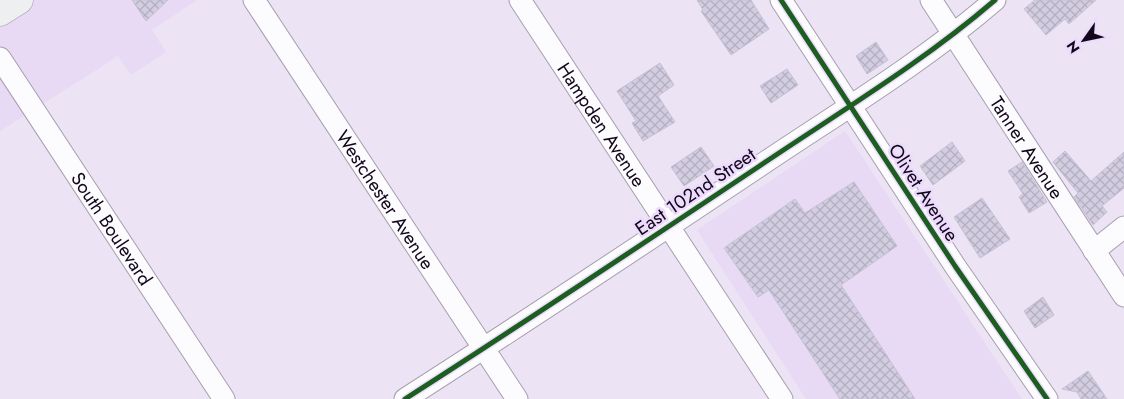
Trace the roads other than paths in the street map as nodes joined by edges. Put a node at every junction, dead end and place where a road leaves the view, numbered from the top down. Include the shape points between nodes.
1 (19, 0) edge
2 (254, 0) edge
3 (520, 0) edge
4 (781, 0) edge
5 (931, 0) edge
6 (995, 0) edge
7 (0, 12) edge
8 (954, 35) junction
9 (0, 58) edge
10 (850, 106) junction
11 (668, 227) junction
12 (1124, 227) edge
13 (1094, 251) junction
14 (1124, 296) edge
15 (484, 349) junction
16 (224, 399) edge
17 (406, 399) edge
18 (517, 399) edge
19 (782, 399) edge
20 (1046, 399) edge

1 - 7 main road
2 - 15 street, Westchester Avenue
3 - 11 street, Hampden Avenue
4 - 10 street, Olivet Avenue
5 - 8 street, Tanner Avenue
6 - 8 street, East 102nd Street
8 - 10 street, East 102nd Street
8 - 13 street, Tanner Avenue
9 - 16 street, South Boulevard
10 - 11 street, East 102nd Street
10 - 20 street, Olivet Avenue
11 - 15 street, East 102nd Street
11 - 19 street, Hampden Avenue
12 - 13 street
13 - 14 street, Tanner Avenue
15 - 17 street, East 102nd Street
15 - 18 street, Westchester Avenue

